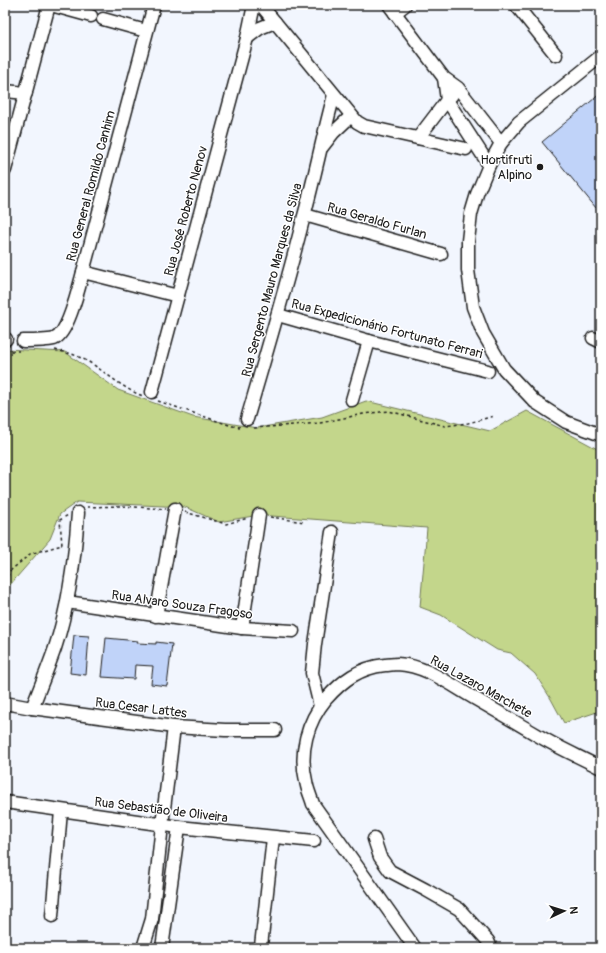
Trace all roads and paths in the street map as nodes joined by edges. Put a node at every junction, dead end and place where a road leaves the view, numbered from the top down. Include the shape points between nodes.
1 (50, 5) edge
2 (154, 5) edge
3 (254, 5) edge
4 (261, 5) edge
5 (405, 5) edge
6 (516, 5) edge
7 (392, 9) edge
8 (275, 22) junction
9 (146, 31) junction
10 (247, 38) junction
11 (556, 55) dead end
12 (601, 56) edge
13 (444, 78) junction
14 (458, 88) junction
15 (5, 91) edge
16 (26, 93) junction
17 (334, 95) junction
18 (446, 100) junction
19 (352, 116) junction
20 (418, 138) junction
21 (501, 143) junction
22 (321, 148) junction
23 (466, 149) dead end
24 (489, 165) junction
25 (5, 170) edge
26 (305, 215) junction
27 (441, 254) dead end
28 (83, 272) junction
29 (178, 296) junction
30 (278, 315) junction
31 (23, 341) dead end
32 (369, 341) junction
33 (488, 370) dead end
34 (152, 392) dead end
35 (352, 400) dead end
36 (248, 418) dead end
37 (601, 435) edge
38 (175, 509) junction
39 (77, 511) junction
40 (259, 515) junction
41 (304, 522) dead end
42 (332, 532) dead end
43 (5, 582) edge
44 (67, 602) junction
45 (156, 616) junction
46 (242, 628) junction
47 (293, 631) dead end
48 (5, 703) edge
49 (320, 706) junction
50 (32, 708) junction
51 (174, 727) junction
52 (275, 730) dead end
53 (601, 768) edge
54 (5, 802) edge
55 (61, 811) junction
56 (162, 825) junction
57 (179, 827) junction
58 (273, 838) junction
59 (374, 839) dead end
60 (314, 842) dead end
61 (52, 916) dead end
62 (261, 946) dead end
63 (143, 948) edge
64 (162, 948) edge
65 (415, 948) edge
66 (491, 948) edge

1 - 9 street
1 - 16 street
2 - 9 street, Rua General Romildo Canhim
3 - 10 street, Rua José Roberto Nenov
4 - 8 street
5 - 7 street
6 - 11 street
7 - 13 street
8 - 10 street via 260,28
8 - 17 street
9 - 28 street, Rua General Romildo Canhim
10 - 29 street, Rua José Roberto Nenov
12 - 21 street via 519,122
13 - 14 street
13 - 18 street
14 - 18 street
14 - 21 street
15 - 16 street
16 - 25 street
17 - 19 street
17 - 22 street, Rua Sergento Mauro Marques da Silva
18 - 20 street
18 - 24 street
19 - 20 street via 364,126
19 - 22 street, Rua Sergento Mauro Marques da Silva
20 - 23 street
21 - 24 street
22 - 26 street, Rua Sergento Mauro Marques da Silva
24 - 37 street via 471,214 468,241 468,270 473,308 482,333 504,369 535,402 566,422
26 - 27 street, Rua Geraldo Furlan
26 - 30 street, Rua Sergento Mauro Marques da Silva
28 - 29 street
28 - 31 street, Rua General Romildo Canhim via 71,313 62,332 54,339
29 - 34 street, Rua José Roberto Nenov
30 - 32 street, Rua Expedicionário Fortunato Ferrari
30 - 36 street, Rua Sergento Mauro Marques da Silva
32 - 33 street, Rua Expedicionário Fortunato Ferrari
32 - 35 street
38 - 39 path via 121,506
38 - 40 path via 226,524
38 - 45 street
39 - 43 path via 60,520 62,545 30,554 10,571
39 - 44 street
40 - 41 path
40 - 46 street
42 - 49 street via 312,673
44 - 45 street, Rua Alvaro Souza Fragoso
44 - 50 street via 55,647
45 - 46 street, Rua Alvaro Souza Fragoso
46 - 47 street, Rua Alvaro Souza Fragoso
48 - 50 street, Rua Cesar Lattes
49 - 53 street, Rua Lazaro Marchete via 337,687 364,670 396,664 416,667 435,675 541,737
49 - 65 street, Rua Lazaro Marchete via 306,736 303,755 306,781 313,804
50 - 51 street, Rua Cesar Lattes
51 - 52 street, Rua Cesar Lattes
51 - 56 street
54 - 55 street, Rua Sebastião de Oliveira
55 - 56 street, Rua Sebastião de Oliveira
55 - 61 street
56 - 57 street, Rua Sebastião de Oliveira
56 - 63 street via 152,919
57 - 58 street, Rua Sebastião de Oliveira
57 - 64 street
58 - 60 street, Rua Sebastião de Oliveira
58 - 62 street
59 - 66 street via 380,857 390,871 458,909 488,941

